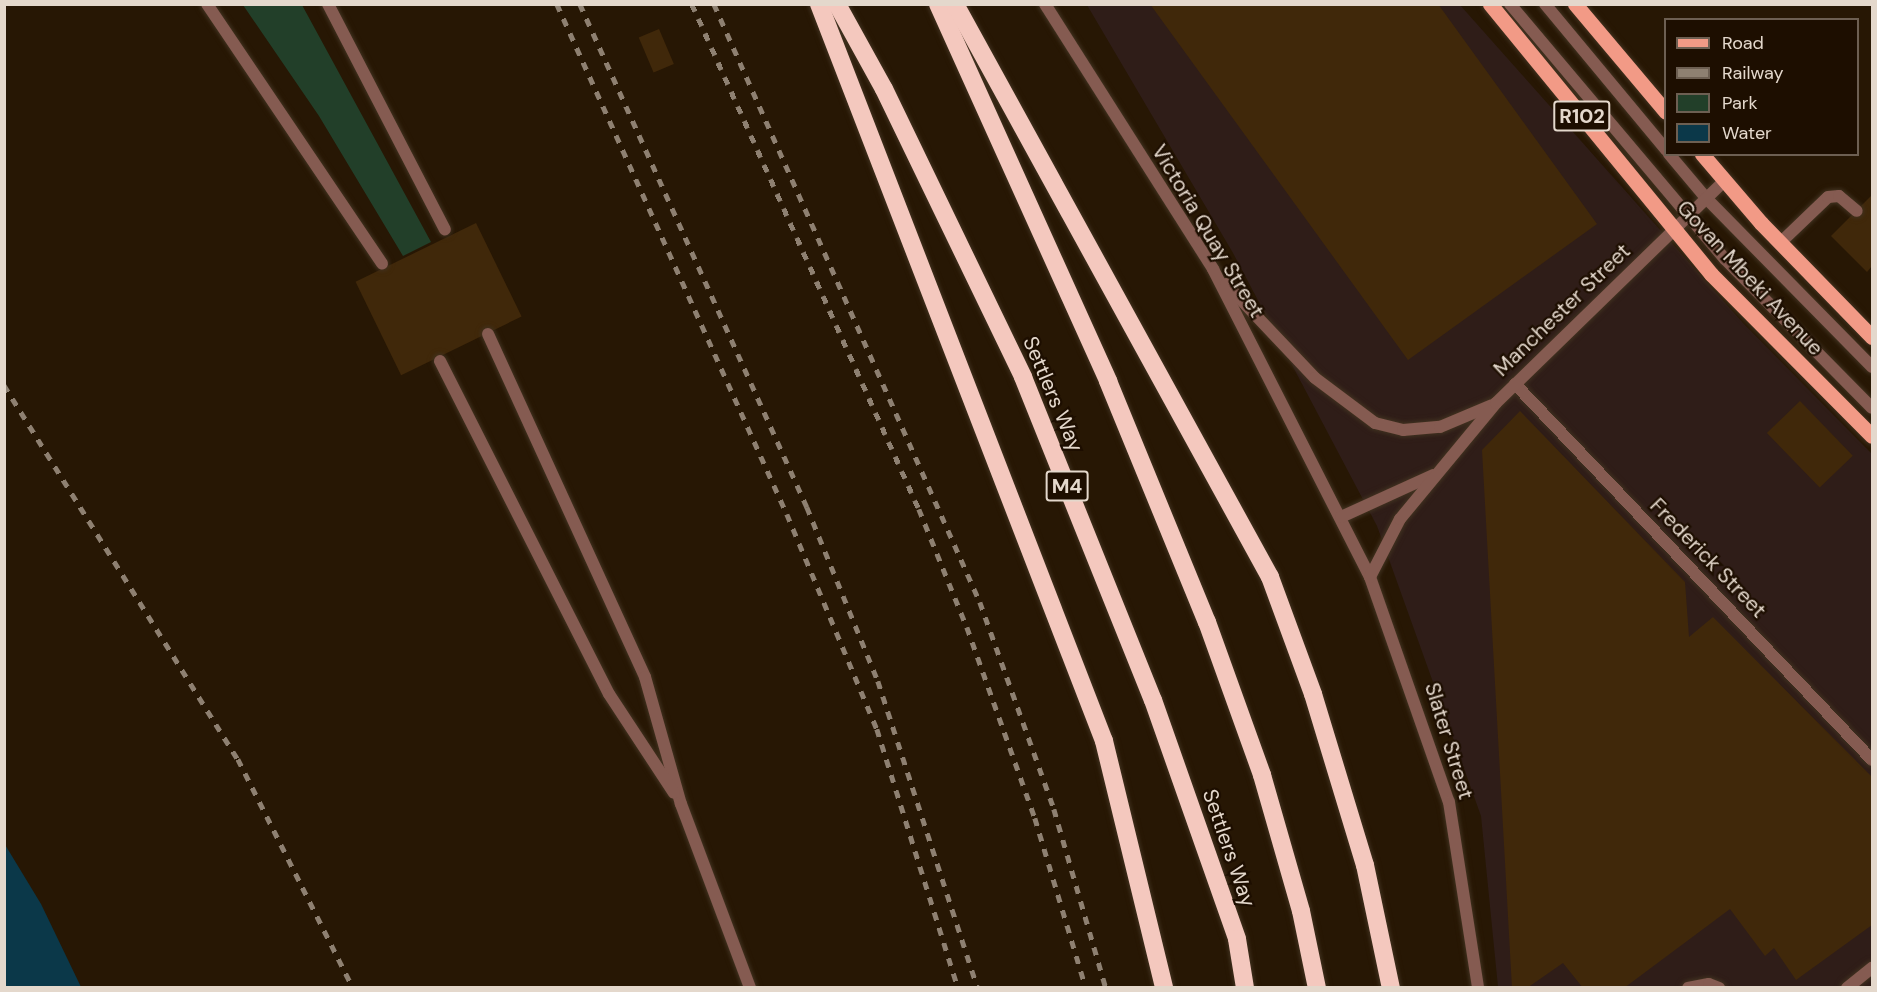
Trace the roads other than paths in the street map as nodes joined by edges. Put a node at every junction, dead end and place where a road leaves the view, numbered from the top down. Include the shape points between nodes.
1 (207, 4) edge
2 (328, 4) edge
3 (819, 4) edge
4 (837, 4) edge
5 (938, 4) edge
6 (955, 4) edge
7 (1045, 4) edge
8 (1490, 4) edge
9 (1510, 4) edge
10 (1545, 4) edge
11 (1575, 4) edge
12 (1664, 111) edge
13 (1664, 149) edge
14 (1671, 156) edge
15 (1704, 156) edge
16 (1724, 181) junction
17 (1706, 198) junction
18 (1857, 211) dead end
19 (1690, 214) junction
20 (445, 230) dead end
21 (1673, 230) junction
22 (1780, 243) junction
23 (382, 263) dead end
24 (1213, 269) junction
25 (488, 334) dead end
26 (1872, 337) edge
27 (440, 361) dead end
28 (1872, 366) edge
29 (1515, 384) junction
30 (1496, 403) junction
31 (1872, 408) edge
32 (1872, 436) edge
33 (1435, 474) junction
34 (1341, 517) junction
35 (1370, 577) junction
36 (1872, 760) edge
37 (681, 804) junction
38 (1872, 968) edge
39 (1390, 985) edge
40 (750, 987) edge
41 (1164, 987) edge
42 (1245, 987) edge
43 (1317, 987) edge
44 (1478, 987) edge
45 (1688, 987) edge
46 (1719, 987) edge
47 (1847, 987) edge

1 - 23 street
2 - 20 street
3 - 41 highway via 1104,741
4 - 42 highway, Settlers Way / M4 via 884,89 1023,377 1153,700 1237,939
5 - 43 highway via 1108,381 1207,622 1262,775 1301,911
6 - 39 highway via 1270,577 1313,694 1365,865
7 - 24 street, Victoria Quay Street
8 - 21 main road, Govan Mbeki Avenue / R102
9 - 19 street
10 - 13 street
11 - 12 main road
14 - 17 street
15 - 16 main road
16 - 17 street, Manchester Street
16 - 22 main road
17 - 19 street, Manchester Street
17 - 28 street
18 - 22 street via 1839,196 1828,197
19 - 21 street, Manchester Street
19 - 31 street via 1725,259
21 - 29 street, Manchester Street
21 - 32 main road, Govan Mbeki Avenue / R102
22 - 26 main road
24 - 30 street via 1315,378 1375,423 1403,430 1440,427
24 - 34 street, Victoria Quay Street
25 - 37 street via 645,677
27 - 37 street via 609,694
29 - 30 street, Manchester Street
29 - 36 street, Frederick Street
30 - 33 street, Manchester Street
33 - 34 street, Manchester Street
33 - 35 street, Manchester Street via 1400,519
34 - 35 street, Slater Street
35 - 44 street, Slater Street via 1449,802
37 - 40 street
38 - 47 street
45 - 46 street

